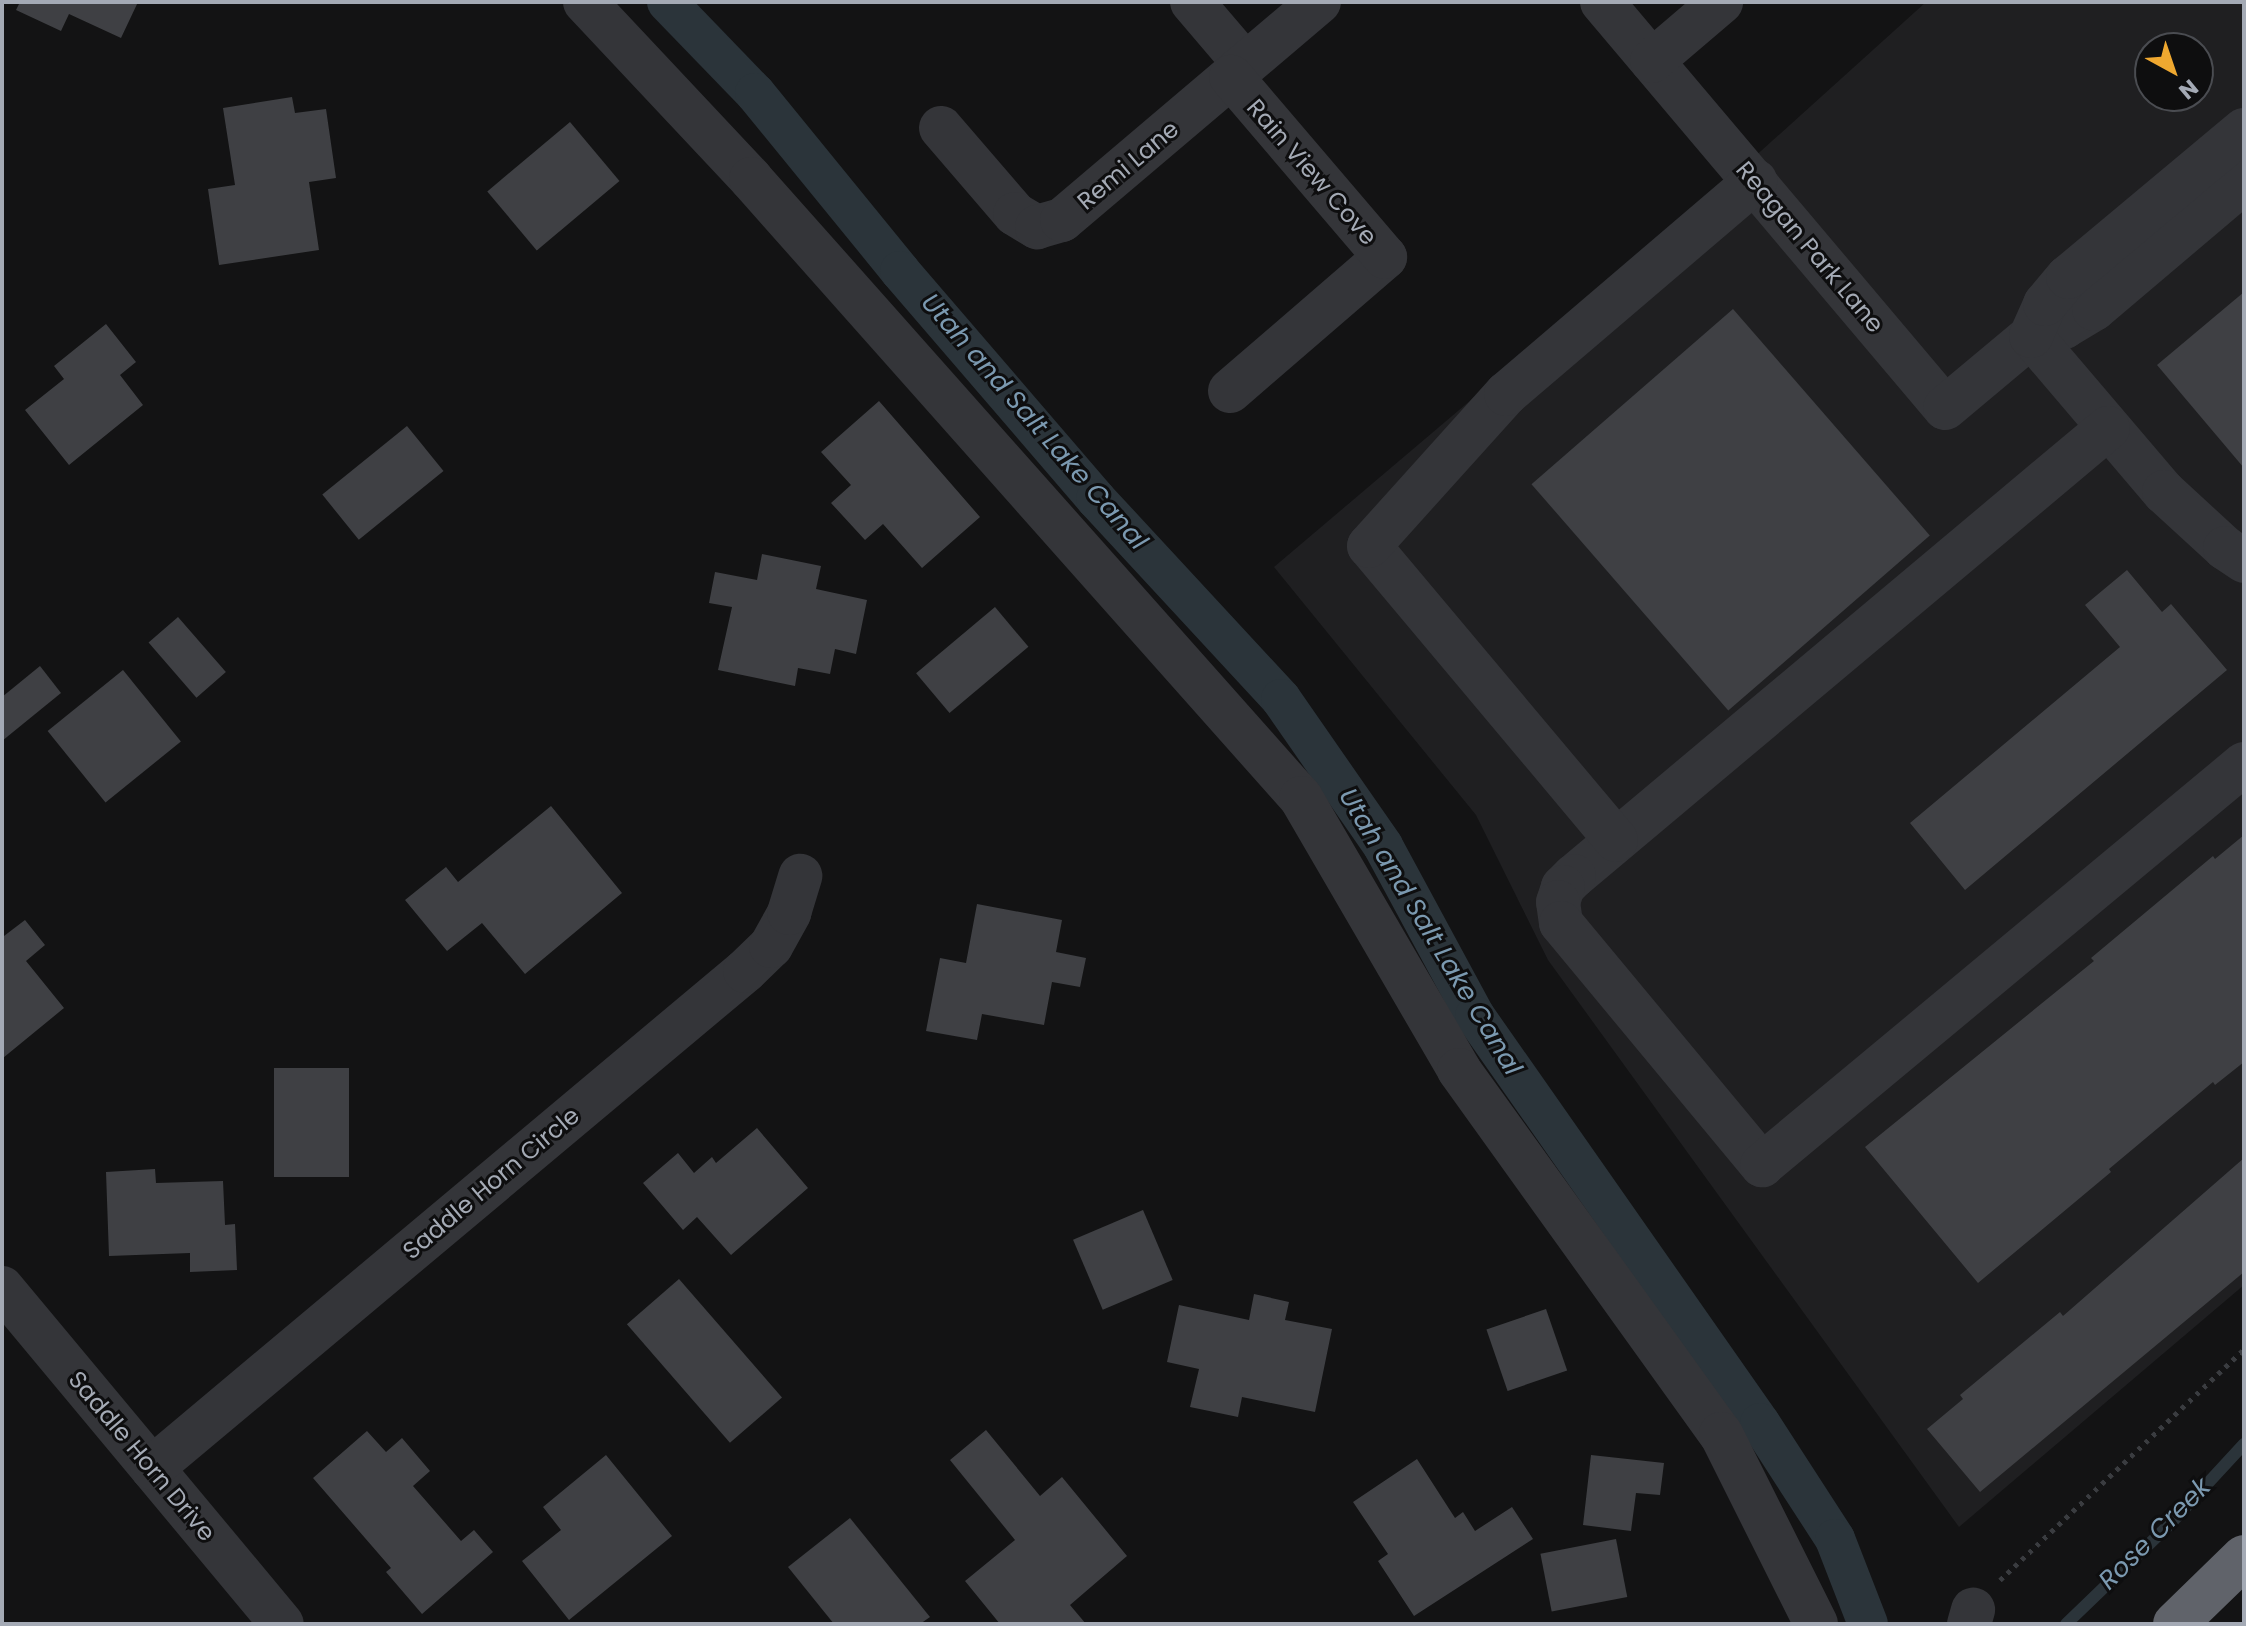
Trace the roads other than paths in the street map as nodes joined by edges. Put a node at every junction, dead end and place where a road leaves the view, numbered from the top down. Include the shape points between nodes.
1 (585, 2) edge
2 (1192, 2) edge
3 (1319, 2) edge
4 (1602, 2) edge
5 (1721, 2) edge
6 (1652, 61) junction
7 (1238, 71) junction
8 (941, 128) dead end
9 (2244, 130) edge
10 (1755, 181) junction
11 (2244, 182) edge
12 (2031, 336) junction
13 (1230, 391) dead end
14 (2108, 428) junction
15 (2244, 561) edge
16 (2244, 764) edge
17 (1616, 840) junction
18 (800, 876) dead end
19 (2, 1288) edge
20 (152, 1468) junction
21 (2244, 1557) edge
22 (282, 1624) edge
23 (1816, 1624) edge
24 (2175, 1624) edge

1 - 23 street via 751,179 1301,798 1459,1070 1721,1434
2 - 7 street
3 - 7 street, Remi Lane
4 - 6 street, Reagan Park Lane
5 - 6 street
6 - 10 street, Reagan Park Lane
7 - 8 street, Remi Lane via 1062,220 1037,227 1015,214
7 - 13 street, Rain View Cove via 1385,257
9 - 12 street, Reagan Park Lane via 2068,277 2045,304
10 - 12 street, Reagan Park Lane via 1945,408
10 - 17 street via 1506,394 1369,546
11 - 12 street, Reagan Park Lane via 2094,309 2064,327
12 - 14 street
14 - 15 street via 2193,521
14 - 17 street
16 - 17 street via 1762,1165 1561,923 1558,902 1563,887
18 - 20 street, Saddle Horn Circle via 771,946 745,971
19 - 20 street, Saddle Horn Drive
20 - 22 street, Saddle Horn Drive
21 - 24 highway

